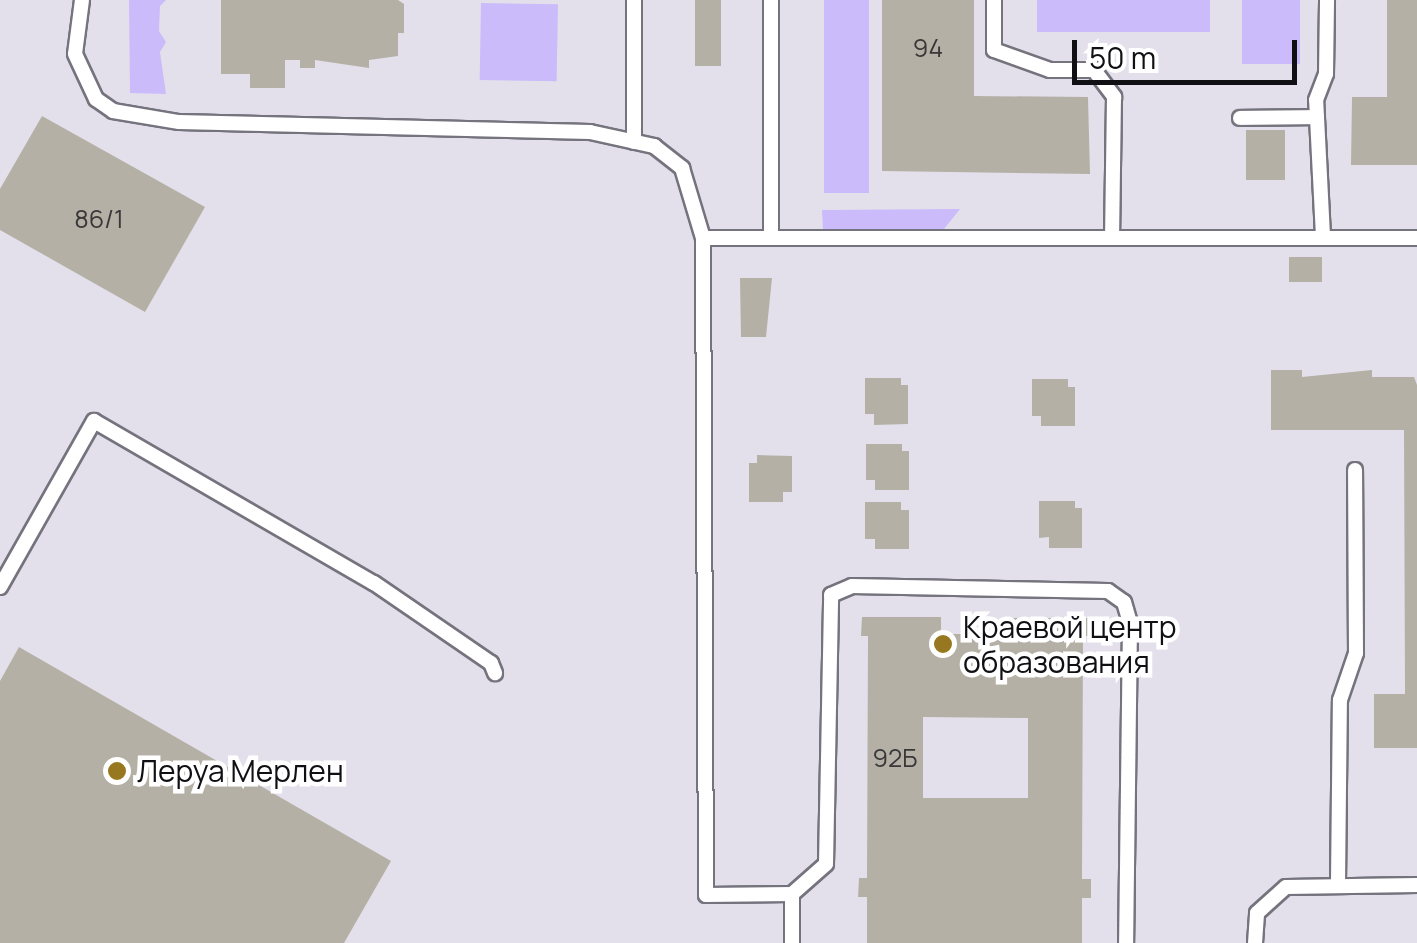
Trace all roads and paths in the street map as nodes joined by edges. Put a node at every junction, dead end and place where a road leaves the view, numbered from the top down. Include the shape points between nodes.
1 (82, 0) edge
2 (634, 0) edge
3 (771, 0) edge
4 (994, 0) edge
5 (1327, 0) edge
6 (1316, 117) junction
7 (1240, 118) dead end
8 (634, 142) junction
9 (1112, 236) junction
10 (1323, 236) junction
11 (770, 237) junction
12 (702, 238) junction
13 (1417, 238) edge
14 (1355, 470) dead end
15 (0, 587) edge
16 (495, 673) dead end
17 (1338, 883) junction
18 (1417, 885) edge
19 (792, 894) junction
20 (792, 943) edge
21 (1126, 943) edge
22 (1255, 943) edge

1 - 8 lane via 75,54 96,98 113,111 179,122 590,132
2 - 8 lane
3 - 11 lane
4 - 9 lane via 994,50 1050,70 1094,70 1114,96
5 - 6 lane via 1326,74
6 - 7 lane
6 - 10 lane
8 - 12 lane via 654,146 682,168
9 - 10 lane
9 - 11 lane
10 - 13 lane
11 - 12 lane
12 - 19 lane via 706,894
14 - 17 lane via 1356,653 1340,700
15 - 16 lane via 94,421 374,582 491,663
17 - 18 lane
17 - 22 lane via 1272,893 1257,913
19 - 20 lane
19 - 21 lane via 826,864 831,595 852,586 1108,591 1124,602 1130,623

